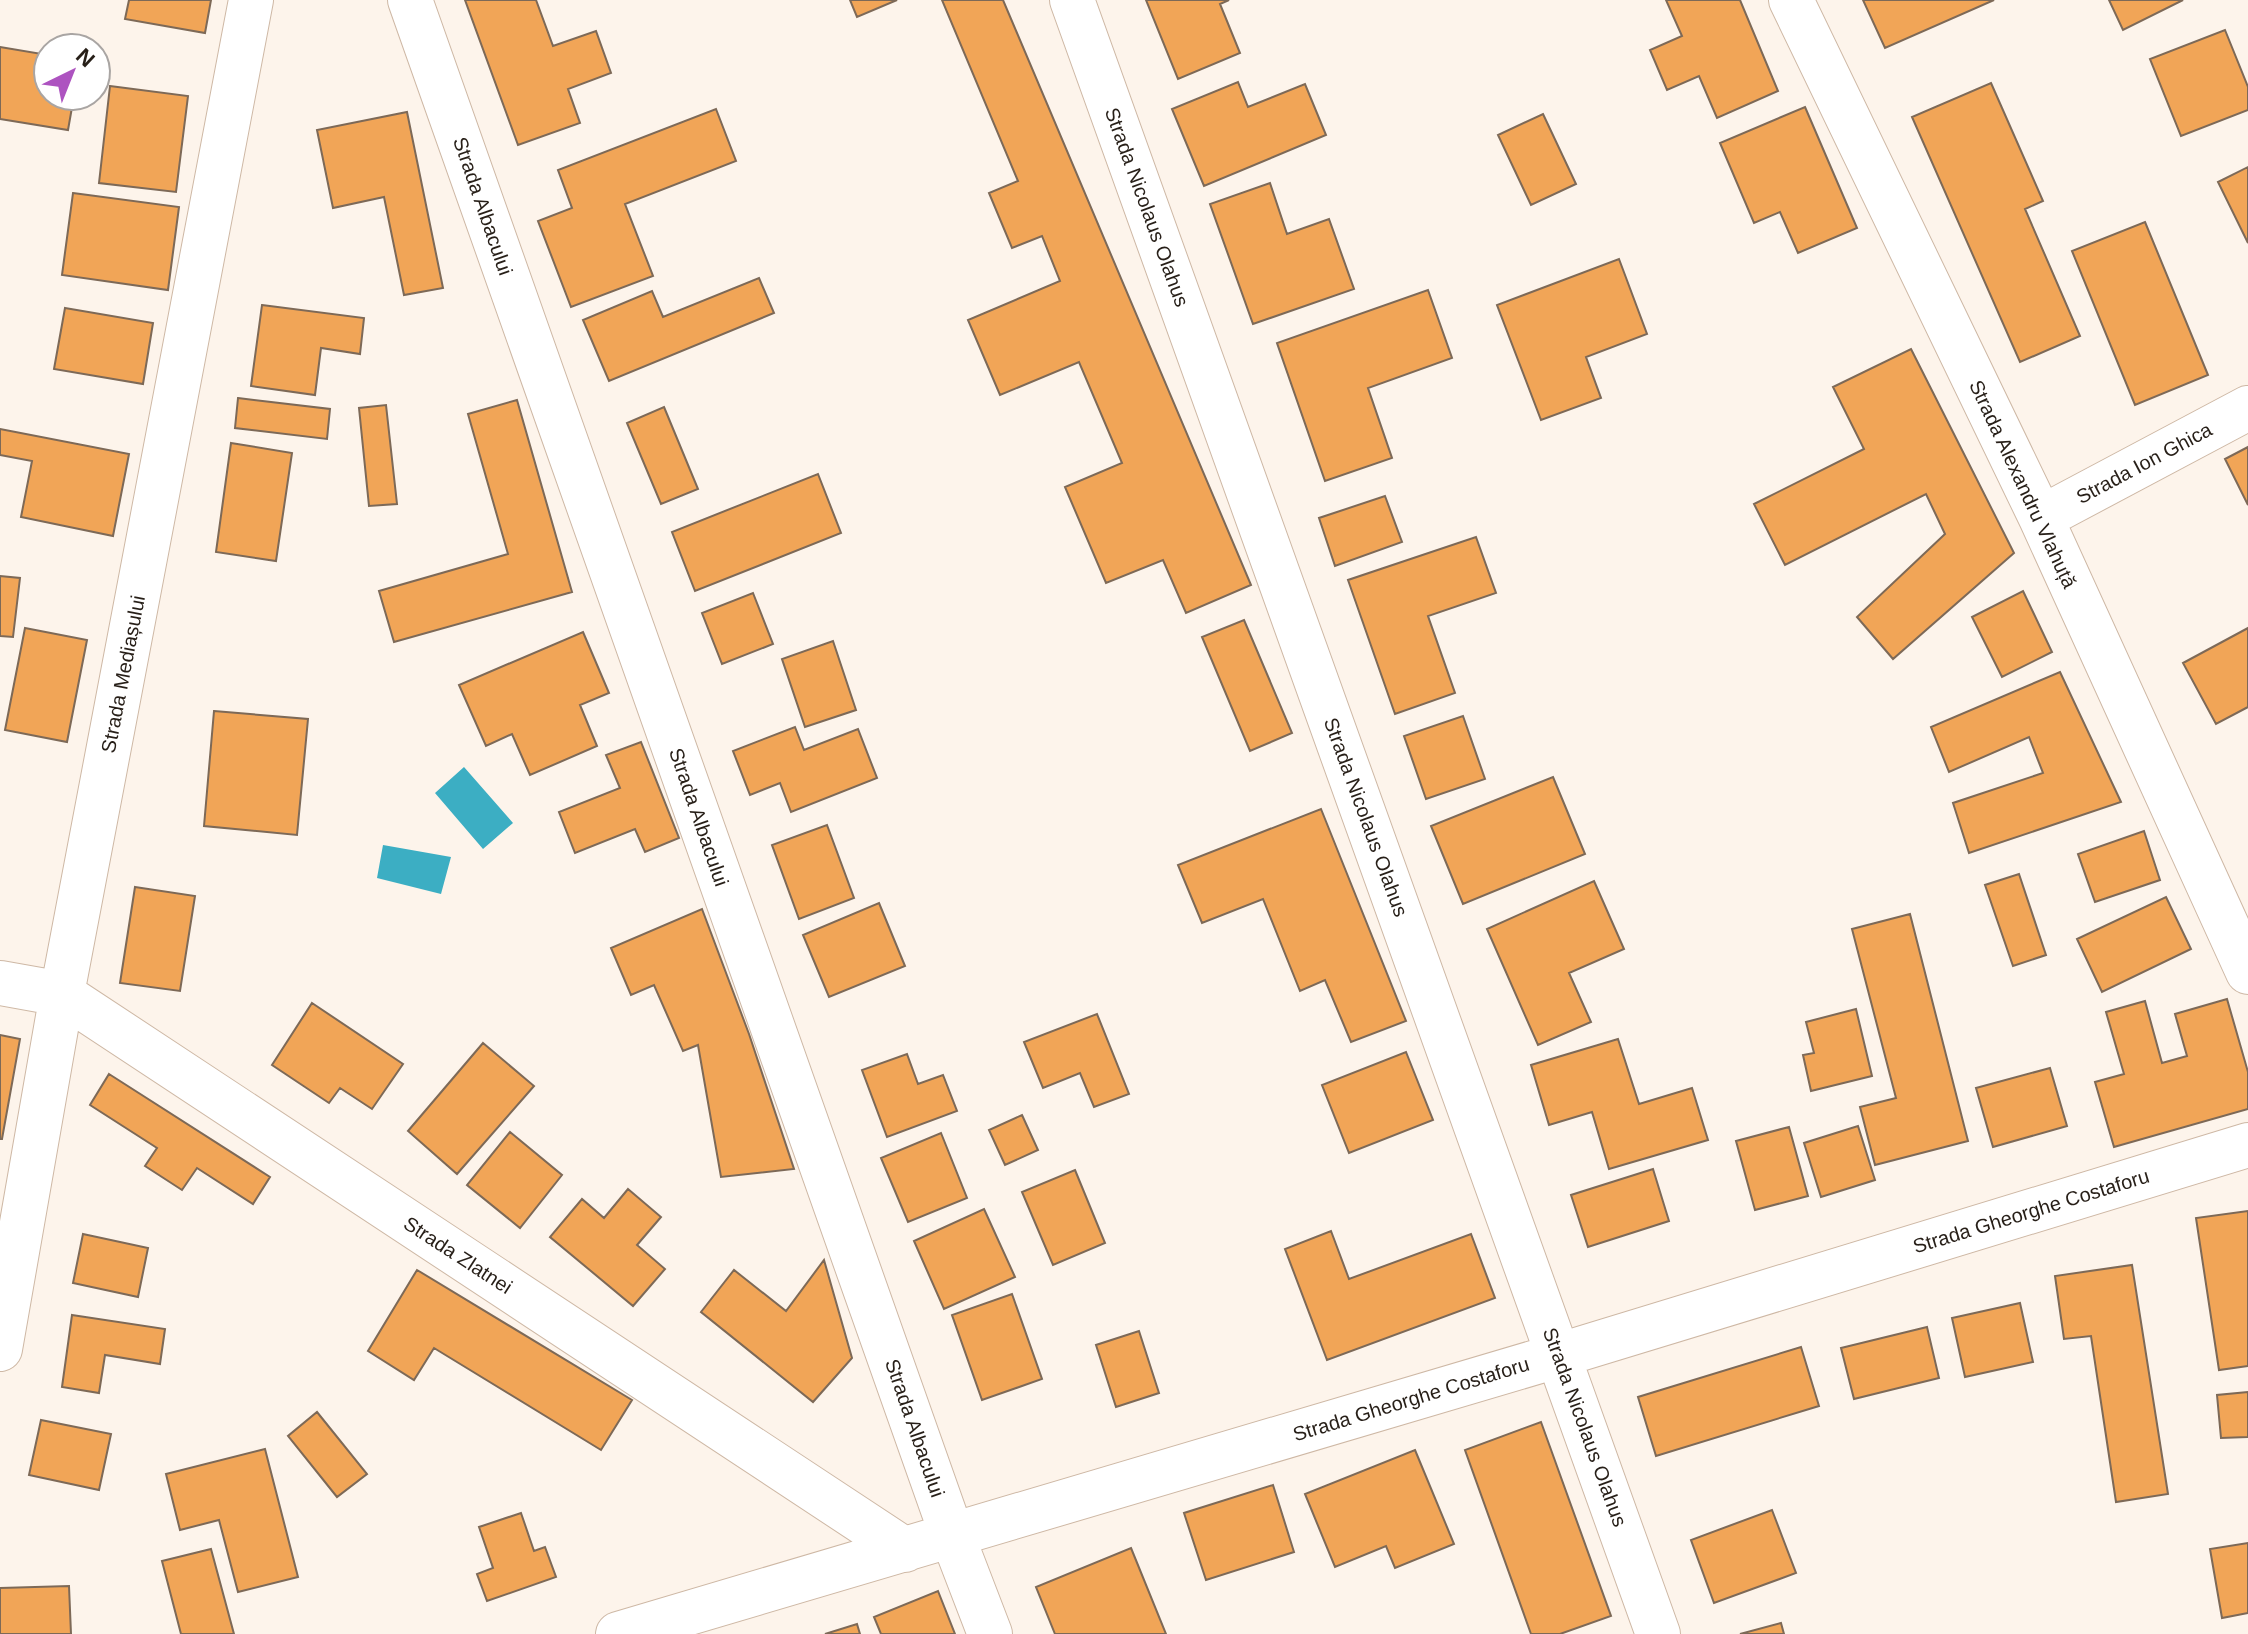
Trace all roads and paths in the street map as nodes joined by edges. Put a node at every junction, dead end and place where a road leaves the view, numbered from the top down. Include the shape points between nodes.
1 (251, 0) edge
2 (410, 0) edge
3 (1072, 0) edge
4 (1791, 0) edge
5 (2248, 408) edge
6 (2041, 518) junction
7 (2248, 972) edge
8 (0, 983) edge
9 (62, 994) junction
10 (2248, 1145) edge
11 (0, 1349) edge
12 (1560, 1355) junction
13 (952, 1535) junction
14 (905, 1550) junction
15 (618, 1634) edge
16 (990, 1634) edge
17 (1658, 1634) edge

1 - 9 street, Strada Mediașului
2 - 13 street, Strada Albacului
3 - 12 street, Strada Nicolaus Olahus
4 - 6 street, Strada Alexandru Vlahuță
5 - 6 street, Strada Ion Ghica
6 - 7 street, Strada Alexandru Vlahuță
8 - 9 street, Strada Zlatnei
9 - 11 street, Strada Mediașului
9 - 14 street, Strada Zlatnei
10 - 12 street, Strada Gheorghe Costaforu
12 - 13 street, Strada Gheorghe Costaforu
12 - 17 street, Strada Nicolaus Olahus
13 - 14 street, Strada Gheorghe Costaforu
13 - 16 street, Strada Albacului
14 - 15 street, Strada Gheorghe Costaforu

